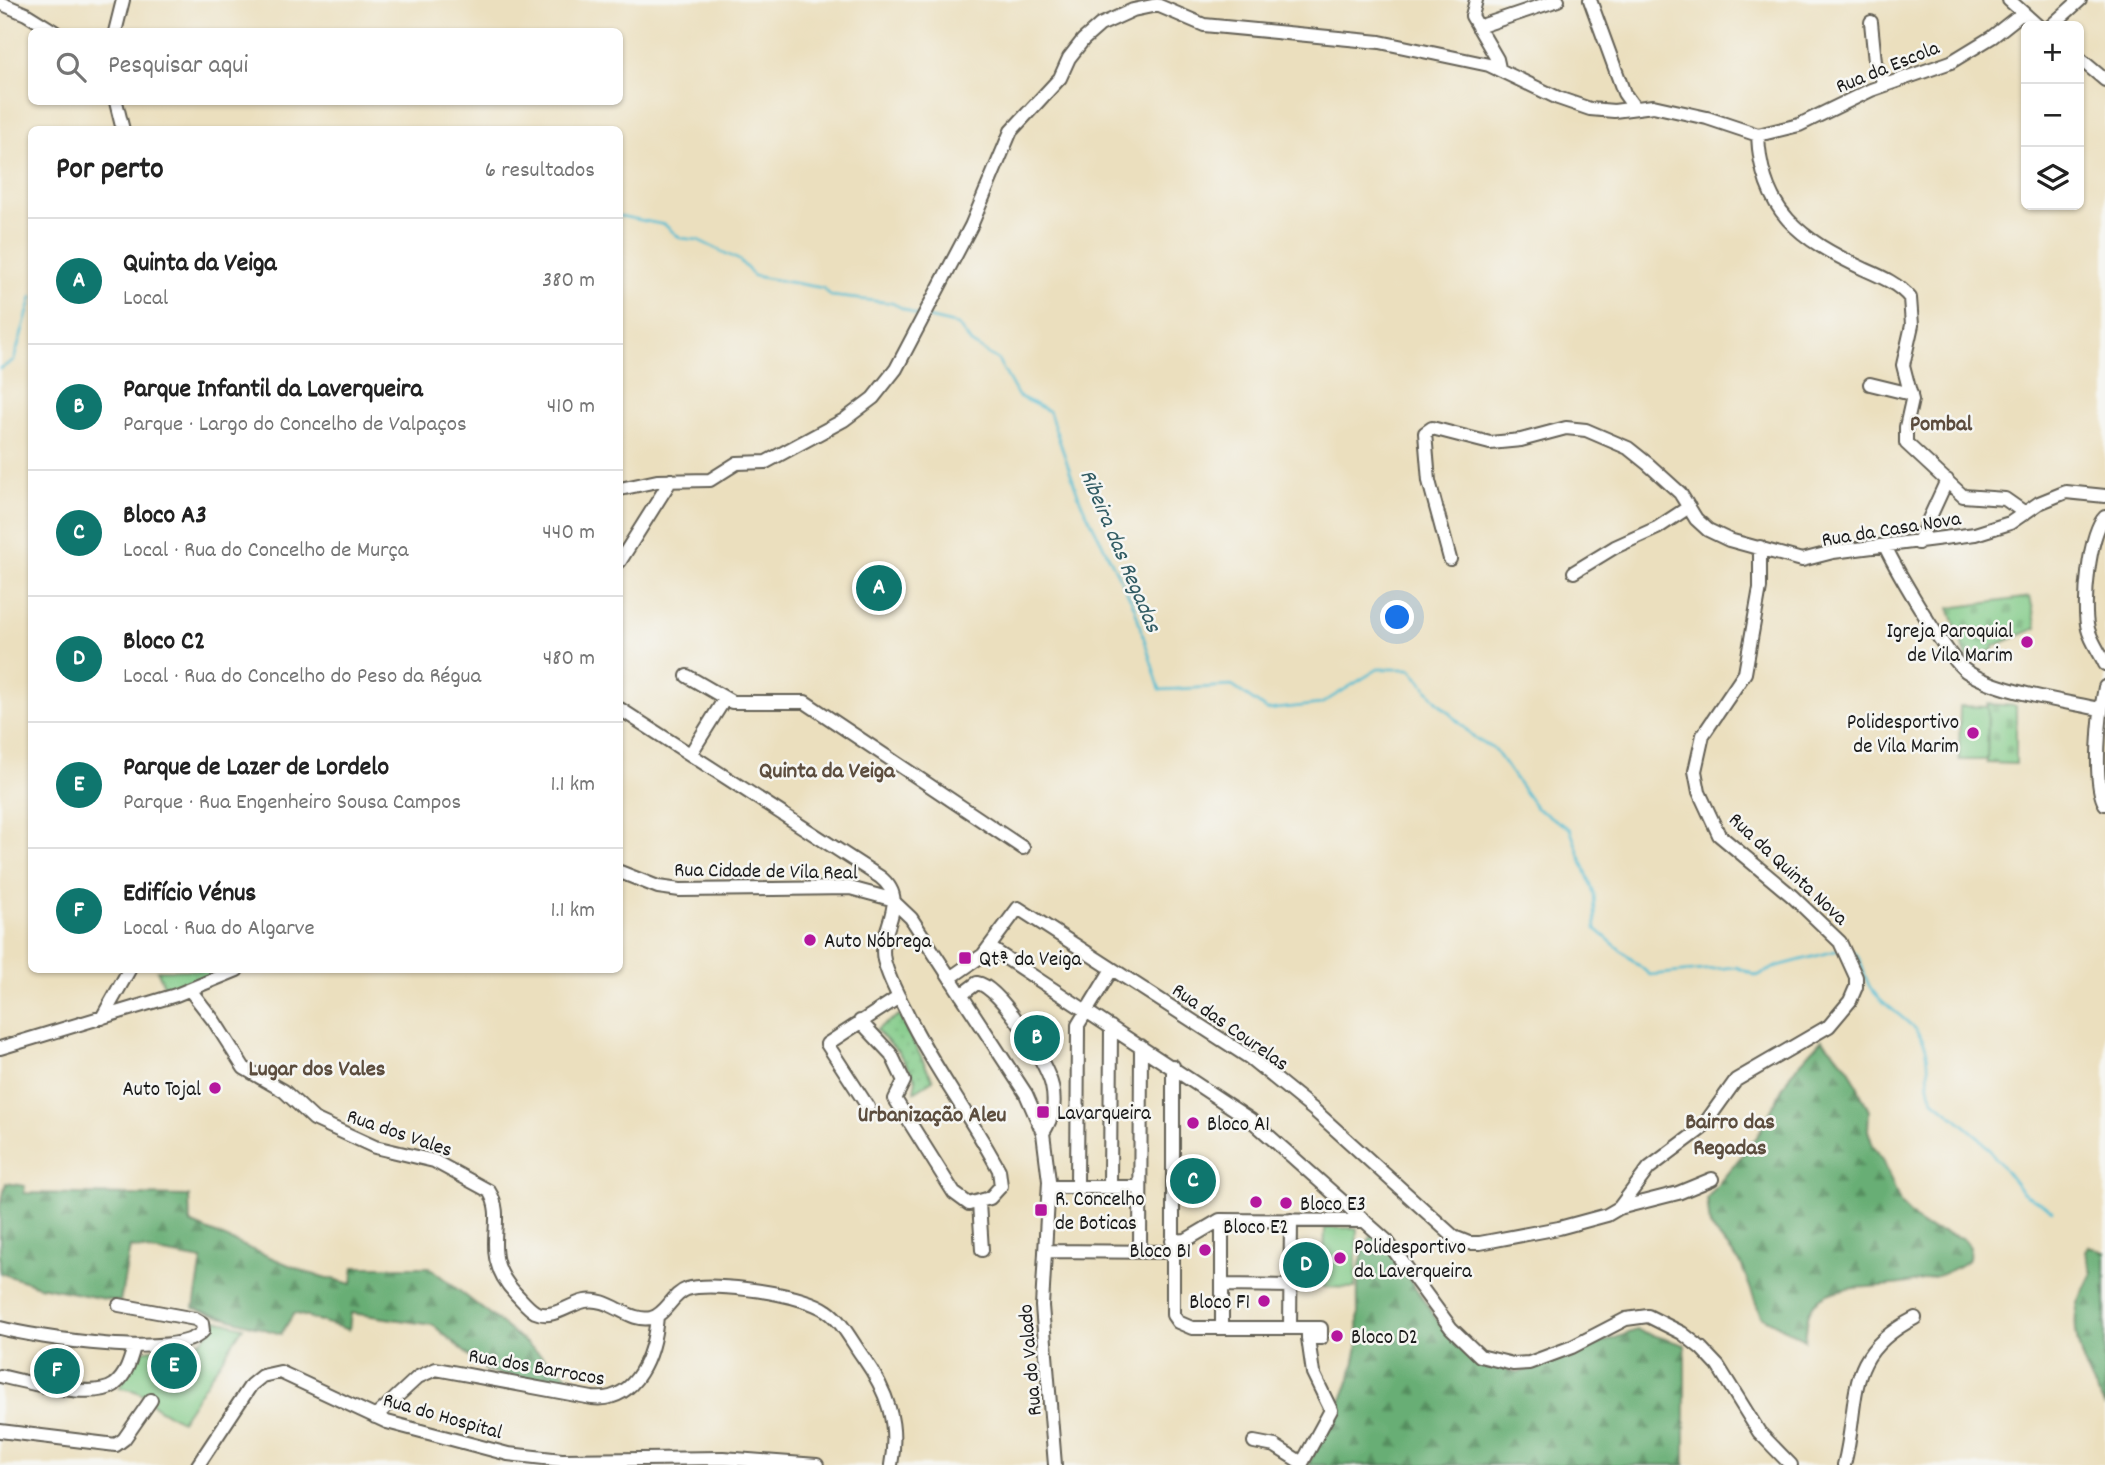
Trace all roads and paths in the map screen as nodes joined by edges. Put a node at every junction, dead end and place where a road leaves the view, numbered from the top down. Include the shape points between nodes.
1 (123, 0) edge
2 (1476, 0) edge
3 (1558, 0) edge
4 (1590, 0) edge
5 (2008, 0) edge
6 (2080, 0) edge
7 (0, 3) edge
8 (2021, 14) junction
9 (2031, 21) edge
10 (2057, 21) edge
11 (1871, 22) dead end
12 (1478, 27) junction
13 (49, 28) edge
14 (116, 28) edge
15 (2084, 62) edge
16 (1499, 68) junction
17 (2105, 80) edge
18 (1885, 85) junction
19 (117, 105) edge
20 (1634, 107) junction
21 (122, 126) edge
22 (1758, 135) junction
23 (1870, 384) dead end
24 (1911, 394) junction
25 (671, 480) junction
26 (1947, 480) junction
27 (623, 488) edge
28 (2105, 496) edge
29 (1689, 507) junction
30 (2025, 513) junction
31 (2105, 516) edge
32 (1918, 543) junction
33 (1885, 546) junction
34 (1760, 547) junction
35 (623, 556) edge
36 (1450, 559) dead end
37 (1574, 572) dead end
38 (2100, 642) edge
39 (2105, 664) edge
40 (687, 677) dead end
41 (2105, 687) edge
42 (724, 700) junction
43 (623, 711) edge
44 (2102, 717) edge
45 (691, 753) junction
46 (2105, 804) edge
47 (1023, 848) dead end
48 (623, 873) edge
49 (880, 877) junction
50 (878, 894) junction
51 (896, 902) junction
52 (911, 918) junction
53 (890, 926) junction
54 (989, 947) junction
55 (1112, 969) junction
56 (129, 973) edge
57 (230, 973) edge
58 (950, 978) junction
59 (190, 990) junction
60 (961, 995) junction
61 (899, 997) junction
62 (1085, 1010) junction
63 (102, 1018) junction
64 (860, 1021) junction
65 (1111, 1027) junction
66 (1141, 1046) junction
67 (0, 1048) edge
68 (1173, 1066) junction
69 (868, 1107) dead end
70 (1043, 1133) junction
71 (1712, 1179) dead end
72 (1049, 1187) junction
73 (1077, 1187) junction
74 (1110, 1187) junction
75 (1140, 1187) junction
76 (979, 1203) junction
77 (1619, 1208) junction
78 (1222, 1220) junction
79 (1291, 1220) junction
80 (1365, 1221) junction
81 (1172, 1246) junction
82 (982, 1250) dead end
83 (1045, 1251) junction
84 (1140, 1251) junction
85 (1222, 1285) junction
86 (1290, 1286) junction
87 (119, 1305) dead end
88 (657, 1316) junction
89 (1916, 1318) dead end
90 (0, 1328) edge
91 (1222, 1328) junction
92 (1290, 1328) junction
93 (134, 1347) junction
94 (0, 1376) edge
95 (151, 1399) dead end
96 (375, 1417) junction
97 (0, 1432) edge
98 (1254, 1441) dead end
99 (1301, 1464) edge
100 (198, 1465) edge
101 (817, 1465) edge
102 (891, 1465) edge
103 (1055, 1465) edge
104 (1791, 1465) edge
105 (1844, 1465) edge

1 - 14 street
2 - 12 street via 1472,12
3 - 12 street
4 - 20 street via 1624,93
5 - 8 street
6 - 10 street
7 - 13 street
8 - 9 street
8 - 18 street, Rua da Escola via 1951,62
11 - 18 street via 1875,62
12 - 16 street
15 - 17 street
16 - 20 street via 1577,106 1604,111
16 - 25 street via 1369,40 1204,25 1157,5 1120,15 1083,40 1060,78 1011,131 971,226 886,385 844,420 766,462 737,463 710,480
18 - 22 street, Rua da Escola via 1808,122
19 - 21 street
20 - 22 street via 1680,112
22 - 24 street via 1765,179 1795,228 1816,246 1893,284 1910,298 1912,325 1903,370
23 - 24 street
24 - 26 street via 1906,443
25 - 27 street
25 - 35 street
26 - 30 street via 1965,497 2005,499
26 - 32 street
28 - 30 street, Rua da Casa Nova via 2066,492
29 - 34 street, Rua da Casa Nova via 1709,530
29 - 36 street, Rua da Casa Nova via 1677,489 1635,454 1586,430 1561,429 1490,443 1432,428 1425,436 1429,481
29 - 37 street
30 - 32 street, Rua da Casa Nova via 1990,530
31 - 38 street via 2090,552 2087,622
32 - 33 street, Rua da Casa Nova
33 - 34 street, Rua da Casa Nova via 1833,552 1805,561
33 - 44 street via 1904,585 1964,670
34 - 77 street, Rua da Quinta Nova via 1760,587 1745,673 1703,735 1695,771 1699,792 1719,835 1840,942 1856,987 1850,1002 1829,1026 1736,1080 1701,1129 1649,1168
38 - 39 street
40 - 42 street
41 - 44 street
42 - 45 street
42 - 47 street via 805,702
43 - 45 street
44 - 46 street via 2098,785
45 - 49 street
48 - 50 street, Rua Cidade de Vila Real via 673,890 835,887
49 - 50 street
49 - 51 street
50 - 51 street
51 - 52 street, Rua do Valado
51 - 53 street
52 - 53 street
52 - 58 street, Rua do Valado
53 - 61 street via 882,950
54 - 55 street, Rua das Courelas via 1018,908
54 - 58 street
54 - 62 street
55 - 62 street
55 - 77 street, Rua das Courelas via 1250,1058 1444,1228 1469,1243 1559,1228
56 - 63 street
57 - 59 street
58 - 60 street, Rua do Valado
59 - 63 street
59 - 88 street, Rua dos Vales via 248,1072 284,1091 314,1119 375,1147 435,1161 489,1191 494,1205 494,1259 531,1309 553,1313 591,1300 642,1318
60 - 70 street, Rua do Valado via 1030,1100
60 - 70 street via 976,983 995,991 1042,1063 1052,1085 1054,1110
61 - 64 street
61 - 76 street via 936,1070 999,1170 999,1191
62 - 65 street
62 - 73 street via 1078,1027
63 - 67 street
64 - 69 street via 827,1044
64 - 76 street via 899,1066 904,1081 895,1099 949,1186 964,1202
65 - 66 street
65 - 74 street
66 - 68 street
66 - 75 street
68 - 80 street via 1251,1120
68 - 81 street
70 - 72 street, Rua do Valado
71 - 77 street, Rua das Courelas via 1680,1193
72 - 73 street
72 - 83 street, Rua do Valado
73 - 74 street
74 - 75 street
75 - 84 street
76 - 82 street
78 - 79 street
78 - 81 street
78 - 85 street
79 - 80 street
79 - 86 street
80 - 104 street via 1387,1241 1465,1345 1480,1356 1513,1364 1549,1357 1626,1319 1648,1316 1665,1323 1692,1340 1718,1366 1759,1432
81 - 84 street
81 - 91 street via 1175,1319 1187,1327
83 - 84 street
83 - 103 street, Rua do Valado via 1042,1306
85 - 86 street
85 - 91 street
86 - 92 street
87 - 93 street via 193,1318 203,1325 202,1333 193,1339
88 - 96 street, Rua dos Barrocos via 644,1364 616,1397 592,1398 436,1369 414,1381
88 - 102 street via 675,1295 697,1287 768,1292 825,1310 873,1371 887,1399 895,1426
89 - 105 street via 1896,1328 1860,1372 1854,1386
90 - 93 street
91 - 92 street
92 - 99 street via 1308,1333 1313,1373 1331,1410
93 - 94 street via 122,1377 106,1389 80,1390
95 - 97 street via 116,1445
96 - 100 street, Rua do Hospital via 288,1374 267,1374 247,1389
96 - 101 street, Rua do Hospital via 473,1447 536,1458 731,1458
98 - 99 street via 1275,1446

